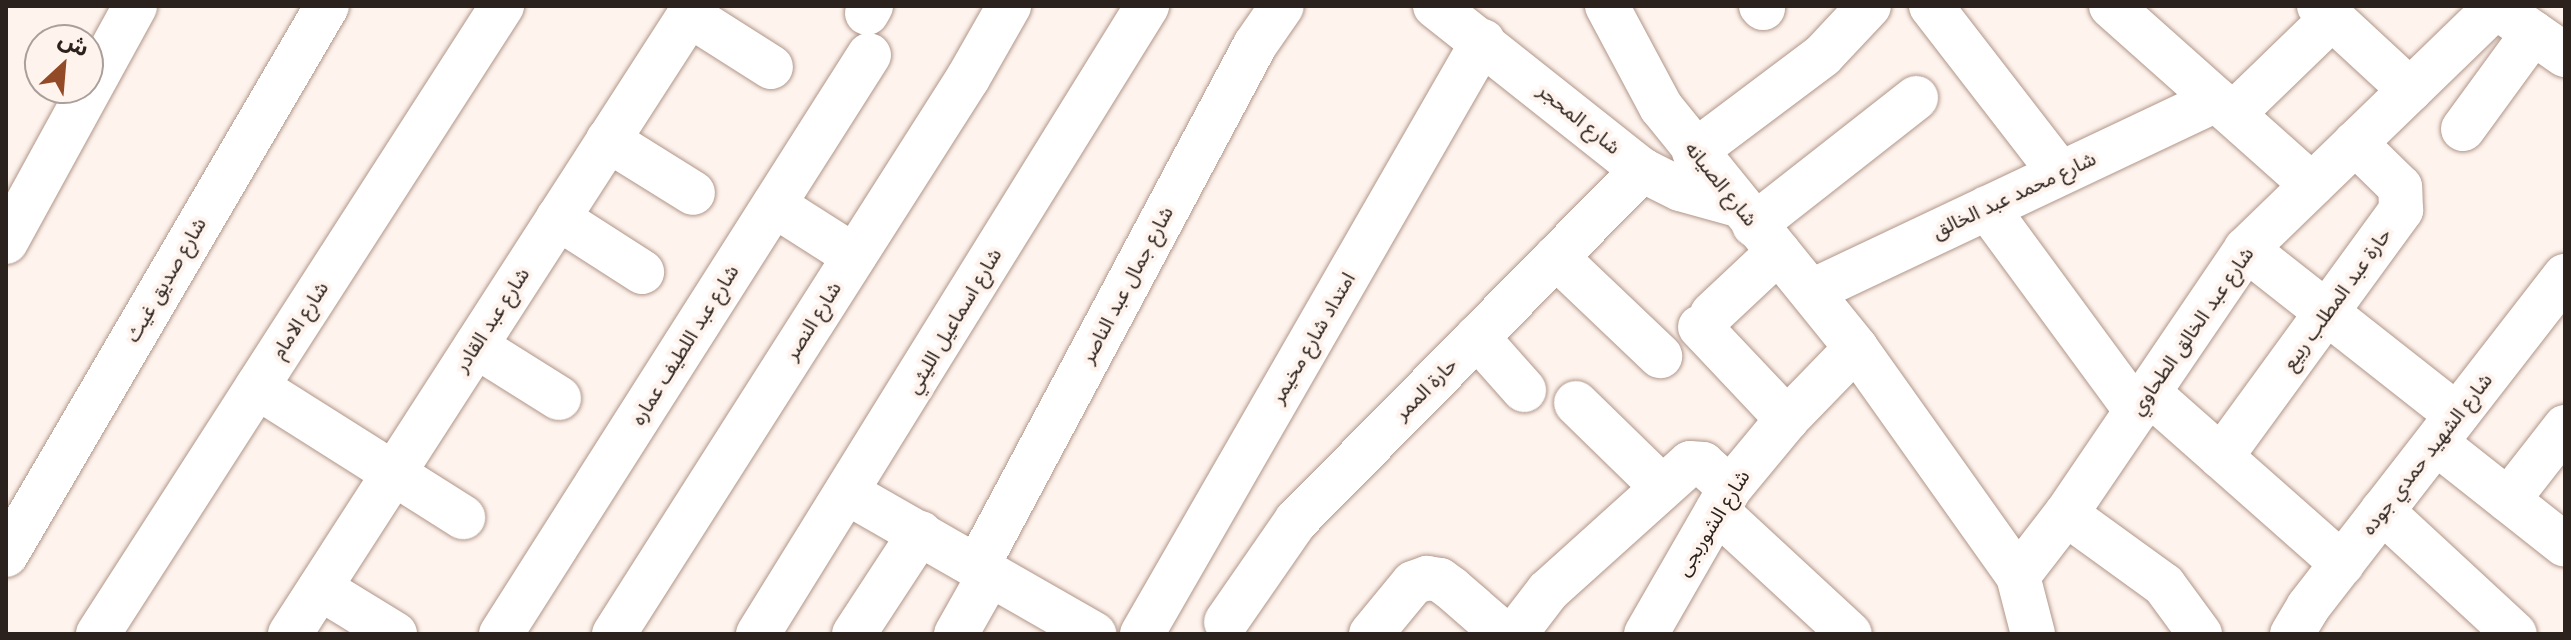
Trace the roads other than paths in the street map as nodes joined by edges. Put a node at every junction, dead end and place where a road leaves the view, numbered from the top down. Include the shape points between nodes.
1 (135, 6) edge
2 (327, 6) edge
3 (502, 6) edge
4 (1009, 6) edge
5 (1147, 6) edge
6 (1282, 6) edge
7 (1435, 6) edge
8 (1607, 6) edge
9 (1869, 6) edge
10 (1931, 6) edge
11 (2111, 6) edge
12 (2495, 7) edge
13 (692, 10) edge
14 (2325, 12) edge
15 (1483, 41) junction
16 (2556, 46) edge
17 (869, 55) dead end
18 (771, 67) dead end
19 (2410, 90) junction
20 (1916, 98) dead end
21 (2224, 107) junction
22 (2463, 129) dead end
23 (608, 140) junction
24 (2355, 143) junction
25 (1694, 152) junction
26 (1642, 170) junction
27 (2060, 173) junction
28 (2312, 185) junction
29 (693, 193) dead end
30 (774, 205) junction
31 (1987, 208) junction
32 (558, 218) junction
33 (1757, 227) junction
34 (6, 242) edge
35 (2246, 249) junction
36 (854, 256) junction
37 (1556, 257) junction
38 (642, 272) dead end
39 (2561, 288) edge
40 (1812, 291) junction
41 (2327, 313) junction
42 (1477, 337) junction
43 (476, 346) junction
44 (1856, 348) junction
45 (1660, 356) dead end
46 (257, 387) junction
47 (1524, 390) dead end
48 (559, 398) dead end
49 (2142, 402) junction
50 (1576, 403) dead end
51 (1787, 419) junction
52 (2565, 427) edge
53 (2446, 429) junction
54 (2221, 457) junction
55 (394, 473) junction
56 (1662, 487) junction
57 (848, 493) junction
58 (1723, 500) junction
59 (2508, 500) junction
60 (2382, 511) junction
61 (2066, 514) junction
62 (463, 517) dead end
63 (920, 533) junction
64 (2565, 545) edge
65 (6, 555) edge
66 (2342, 564) junction
67 (984, 570) junction
68 (2018, 576) junction
69 (1173, 580) junction
70 (320, 588) junction
71 (1823, 625) edge
72 (2312, 625) edge
73 (1233, 628) edge
74 (98, 634) edge
75 (290, 634) edge
76 (395, 634) edge
77 (501, 634) edge
78 (614, 634) edge
79 (758, 634) edge
80 (854, 634) edge
81 (956, 634) edge
82 (1094, 634) edge
83 (1142, 634) edge
84 (1371, 634) edge
85 (1504, 634) edge
86 (1515, 634) edge
87 (1646, 634) edge
88 (2033, 634) edge
89 (2200, 634) edge
90 (2515, 634) edge

1 - 34 street
2 - 65 street, شارع صديق غيث
3 - 46 street, شارع الامام
4 - 36 street, شارع النصر
5 - 57 street, شارع اسماعيل الليثي
6 - 67 street, شارع جمال عبد الناصر via 1255,45
7 - 15 street, شارع المحجر
8 - 25 street, شارع الصيانه via 1661,107
9 - 25 street via 1823,55
10 - 27 street
11 - 21 street
12 - 16 street
12 - 19 street, شارع عبد الخالق الطحاوي
13 - 18 street
13 - 23 street, شارع عبد القادر
14 - 19 street
14 - 21 street, شارع محمد عبد الخالق
15 - 26 street, شارع المحجر
15 - 69 street, امتداد شارع مخيمر
16 - 22 street
17 - 30 street, شارع عبد اللطيف عماره
19 - 24 street, شارع عبد الخالق الطحاوي
20 - 33 street
21 - 27 street, شارع محمد عبد الخالق
21 - 28 street
23 - 29 street
23 - 32 street, شارع عبد القادر
24 - 28 street, شارع عبد الخالق الطحاوي
24 - 41 street, حارة عبد المطلب ربيع via 2400,187 2401,210
25 - 33 street, شارع الصيانه
26 - 33 street, شارع المحجر
26 - 37 street, حارة الممر
27 - 31 street, شارع محمد عبد الخالق
28 - 35 street, شارع عبد الخالق الطحاوي
30 - 36 street
30 - 77 street, شارع عبد اللطيف عماره
31 - 40 street, شارع محمد عبد الخالق
31 - 49 street
32 - 38 street
32 - 43 street, شارع عبد القادر
33 - 40 street, شارع الصيانه
33 - 51 street via 1706,320
35 - 41 street
35 - 49 street, شارع عبد الخالق الطحاوي
36 - 78 street, شارع النصر
37 - 42 street, حارة الممر
37 - 45 street
39 - 53 street, شارع الشهيد حمدي جوده
40 - 44 street, شارع الصيانه
41 - 53 street
41 - 54 street, حارة عبد المطلب ربيع
42 - 47 street
42 - 73 street, حارة الممر via 1296,521
43 - 48 street
43 - 55 street, شارع عبد القادر
44 - 51 street, شارع الشوربجى
44 - 68 street, شارع الصيانه
46 - 55 street
46 - 74 street, شارع الامام
49 - 54 street
49 - 61 street, شارع عبد الخالق الطحاوي
50 - 56 street
51 - 58 street, شارع الشوربجى
52 - 59 street
53 - 59 street
53 - 60 street, شارع الشهيد حمدي جوده
54 - 66 street
55 - 62 street
55 - 70 street, شارع عبد القادر
56 - 58 street via 1697,462
56 - 86 street via 1548,591
57 - 63 street
57 - 79 street, شارع اسماعيل الليثي
58 - 71 street
58 - 87 street, شارع الشوربجى
59 - 64 street
60 - 66 street, شارع الشهيد حمدي جوده
60 - 90 street
61 - 68 street, شارع عبد الخالق الطحاوي
61 - 89 street via 2164,585
63 - 67 street
63 - 80 street
66 - 72 street, شارع الشهيد حمدي جوده
67 - 81 street, شارع جمال عبد الناصر
67 - 82 street
68 - 88 street
69 - 73 street
69 - 83 street, امتداد شارع مخيمر
70 - 75 street, شارع عبد القادر
70 - 76 street
84 - 85 street via 1413,583 1463,573

